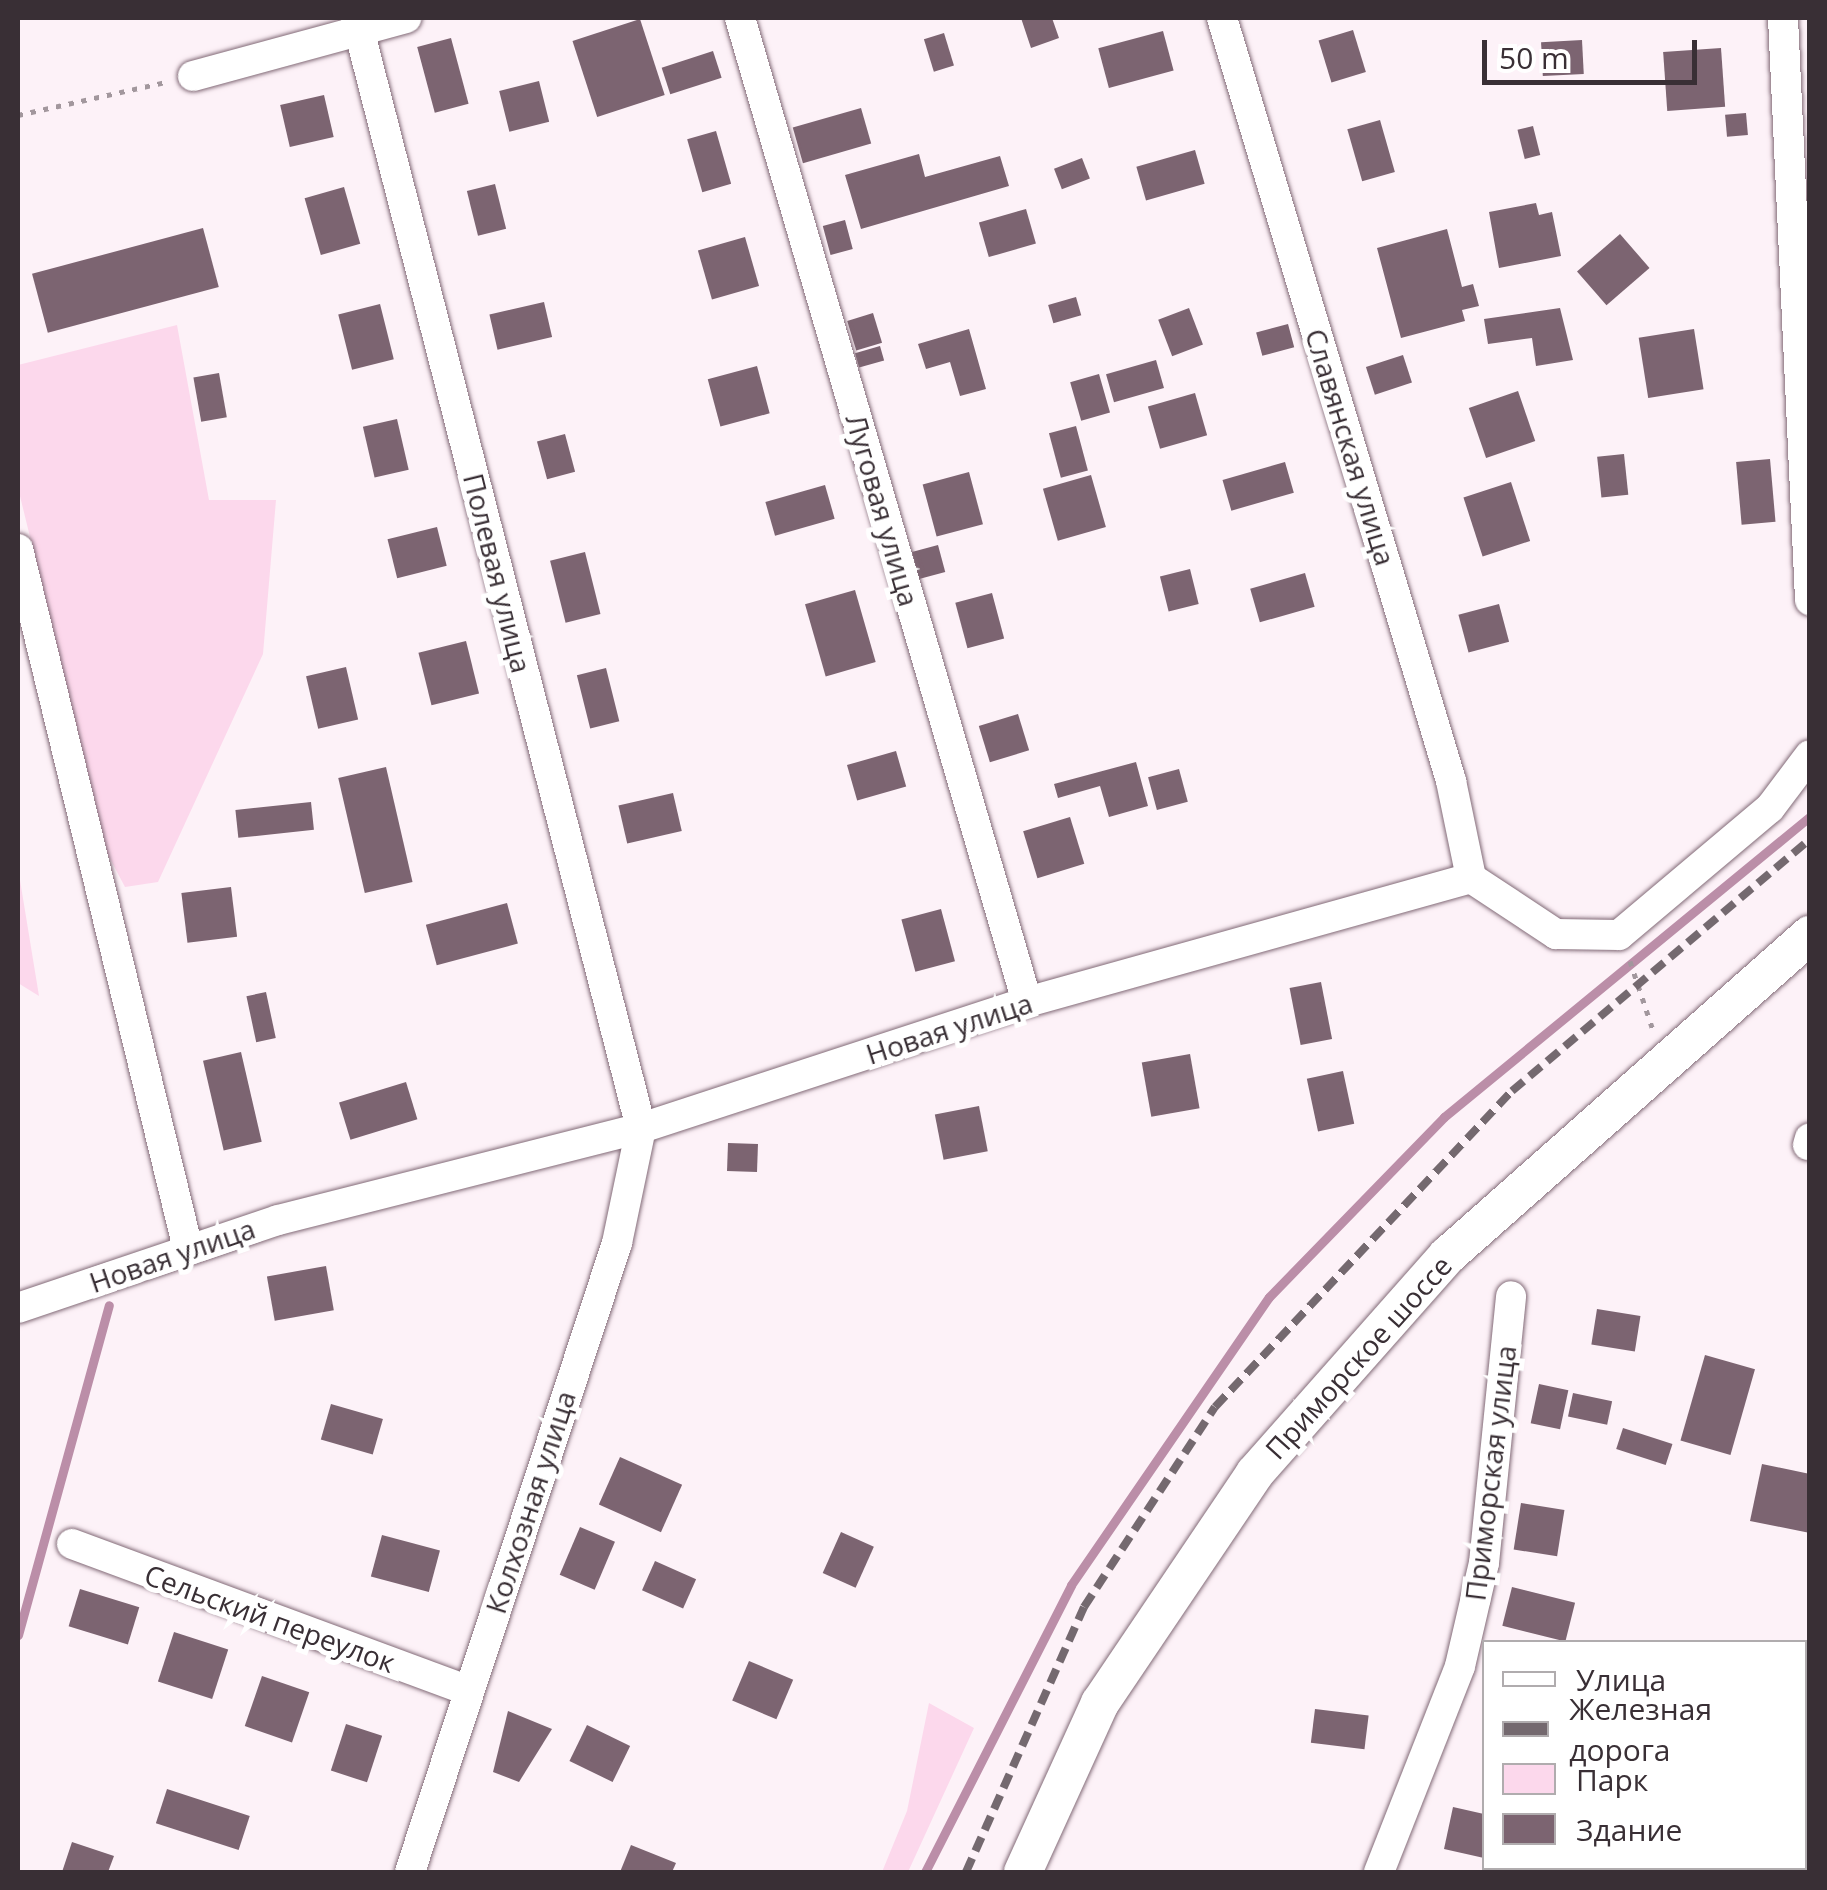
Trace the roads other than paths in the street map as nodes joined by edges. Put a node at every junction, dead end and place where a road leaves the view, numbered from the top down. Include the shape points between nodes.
1 (406, 18) edge
2 (740, 18) edge
3 (1222, 18) edge
4 (1783, 18) edge
5 (357, 24) edge
6 (193, 76) road end
7 (18, 549) edge
8 (1810, 600) edge
9 (1810, 755) edge
10 (1470, 878) junction
11 (1810, 936) edge
12 (1794, 956) edge
13 (1027, 1002) junction
14 (641, 1128) junction
15 (188, 1249) junction
16 (1511, 1296) dead end
17 (18, 1308) edge
18 (72, 1544) dead end
19 (469, 1692) junction
20 (410, 1872) edge
21 (1023, 1872) edge
22 (1379, 1872) edge

1 - 5 street
2 - 13 street, Луговая улица
3 - 10 street, Славянская улица via 1452,781
4 - 8 street
5 - 6 street
5 - 14 street, Полевая улица
7 - 15 street
9 - 10 street via 1770,808 1619,935 1556,934
10 - 13 street, Новая улица
11 - 12 main road, Приморское шоссе
12 - 21 main road, Приморское шоссе via 1447,1256 1254,1473 1100,1703
13 - 14 street, Новая улица
14 - 15 street, Новая улица
14 - 19 street, Колхозная улица via 617,1244
15 - 17 street, Новая улица
16 - 22 street, Приморская улица via 1484,1563 1460,1666
18 - 19 street, Сельский переулок
19 - 20 street, Колхозная улица

